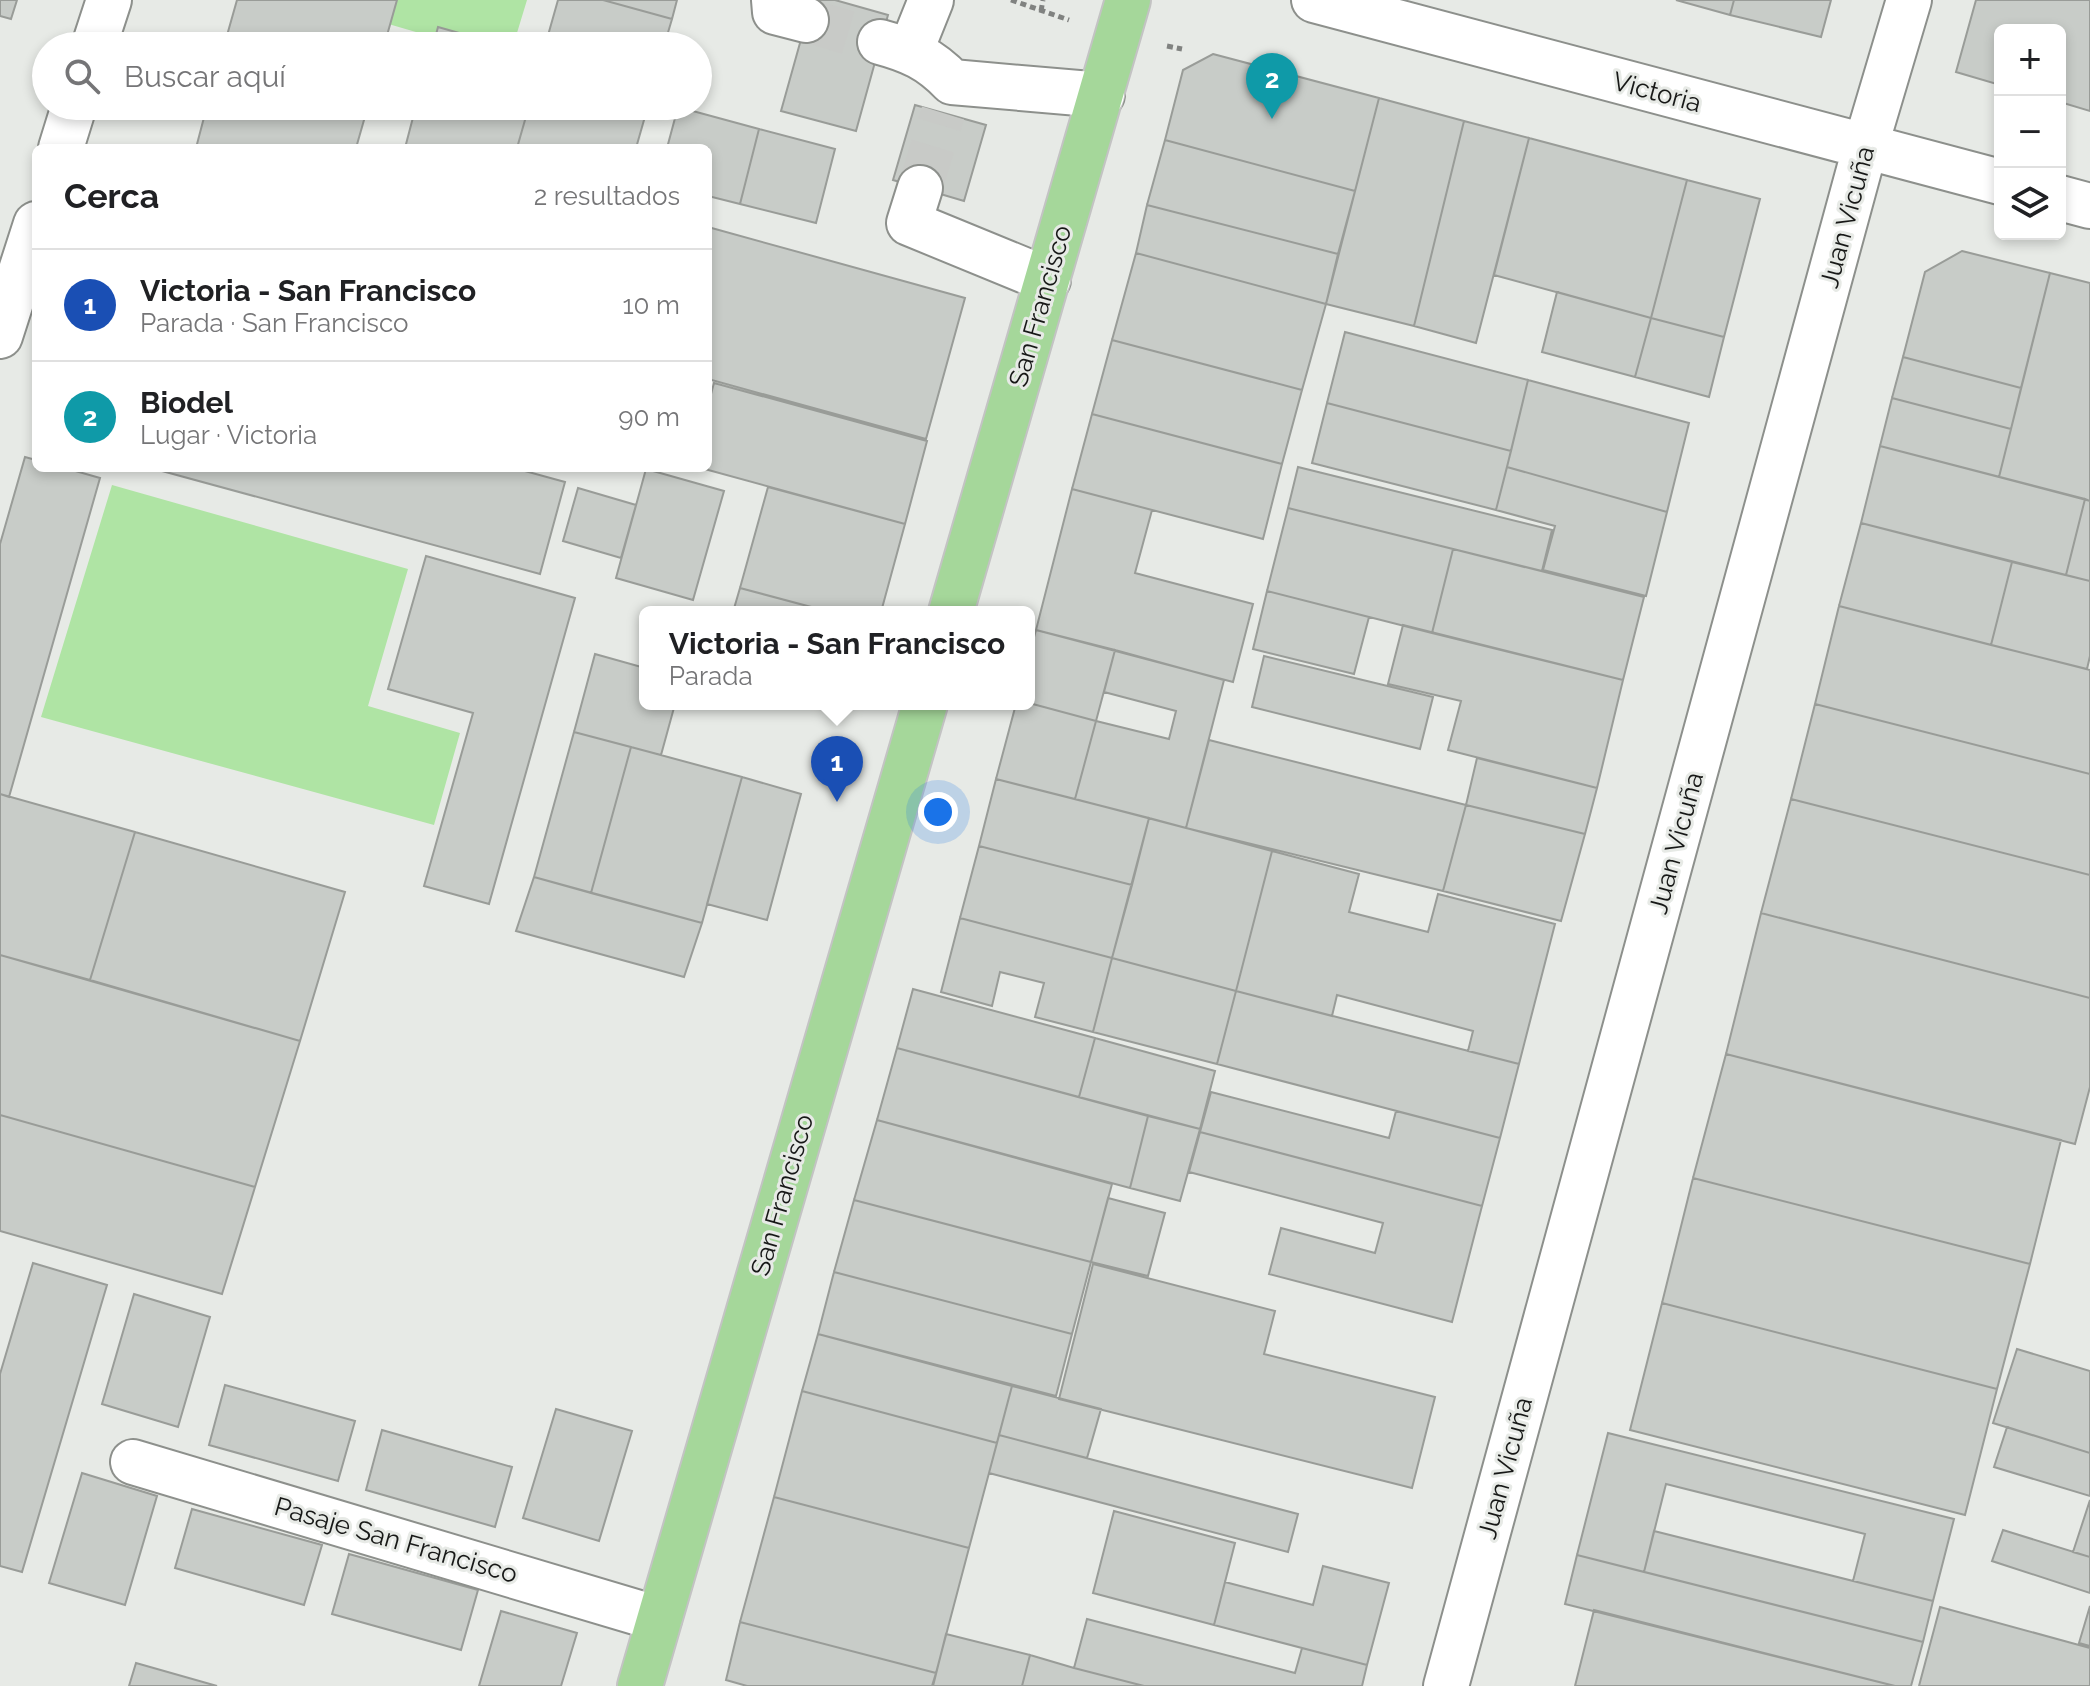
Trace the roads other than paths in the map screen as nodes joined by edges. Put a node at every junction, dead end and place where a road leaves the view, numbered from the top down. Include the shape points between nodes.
1 (109, 0) edge
2 (931, 0) edge
3 (1128, 0) edge
4 (1314, 0) edge
5 (1909, 0) edge
6 (99, 32) edge
7 (1102, 95) junction
8 (70, 120) edge
9 (62, 144) edge
10 (1865, 148) junction
11 (1994, 180) edge
12 (2066, 200) edge
13 (914, 205) dead end
14 (2090, 206) edge
15 (32, 236) edge
16 (1048, 280) junction
17 (0, 336) edge
18 (953, 606) edge
19 (923, 710) edge
20 (133, 1462) dead end
21 (659, 1619) junction
22 (640, 1686) edge
23 (1446, 1686) edge

1 - 6 street
2 - 7 street via 896,46 935,63 947,97
3 - 7 main road, San Francisco
4 - 10 street, Victoria
5 - 10 street, Juan Vicuña
7 - 16 main road, San Francisco
8 - 9 street
10 - 11 street, Victoria
10 - 23 street, Juan Vicuña
12 - 14 street
13 - 16 street
15 - 17 street
16 - 18 main road, San Francisco
19 - 21 main road, San Francisco
20 - 21 street, Pasaje San Francisco
21 - 22 main road, San Francisco

